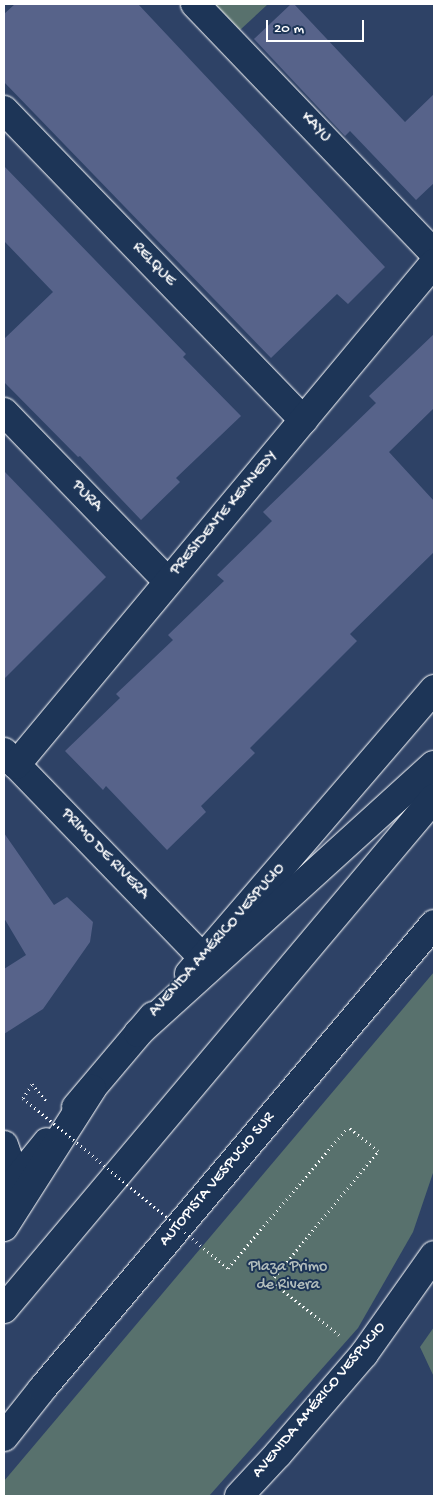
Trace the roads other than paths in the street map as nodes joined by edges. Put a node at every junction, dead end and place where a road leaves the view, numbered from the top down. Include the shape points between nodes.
1 (195, 4) edge
2 (4, 110) edge
3 (434, 253) edge
4 (434, 263) edge
5 (4, 412) edge
6 (303, 420) junction
7 (168, 582) junction
8 (434, 689) edge
9 (10, 758) edge
10 (434, 765) edge
11 (434, 798) edge
12 (434, 924) edge
13 (203, 958) junction
14 (138, 1033) junction
15 (92, 1088) junction
16 (4, 1145) edge
17 (10, 1188) edge
18 (4, 1227) edge
19 (434, 1255) edge
20 (4, 1309) edge
21 (4, 1437) edge
22 (239, 1496) edge

1 - 3 main road, KAYU
2 - 6 main road, RELQUE
4 - 6 main road, PRESIDENTE KENNEDY
5 - 7 main road, PURA
6 - 7 main road, PRESIDENTE KENNEDY
7 - 9 main road, PRESIDENTE KENNEDY
8 - 13 main road, AVENIDA AMÉRICO VESPUCIO
9 - 13 main road, PRIMO DE RIVERA
10 - 14 main road
11 - 20 main road
12 - 21 main road, AUTOPISTA VESPUCIO SUR
13 - 14 main road, AVENIDA AMÉRICO VESPUCIO
14 - 15 main road, AVENIDA AMÉRICO VESPUCIO
15 - 17 main road, AVENIDA AMÉRICO VESPUCIO
15 - 18 main road
16 - 17 main road
19 - 22 main road, AVENIDA AMÉRICO VESPUCIO via 364,1354

